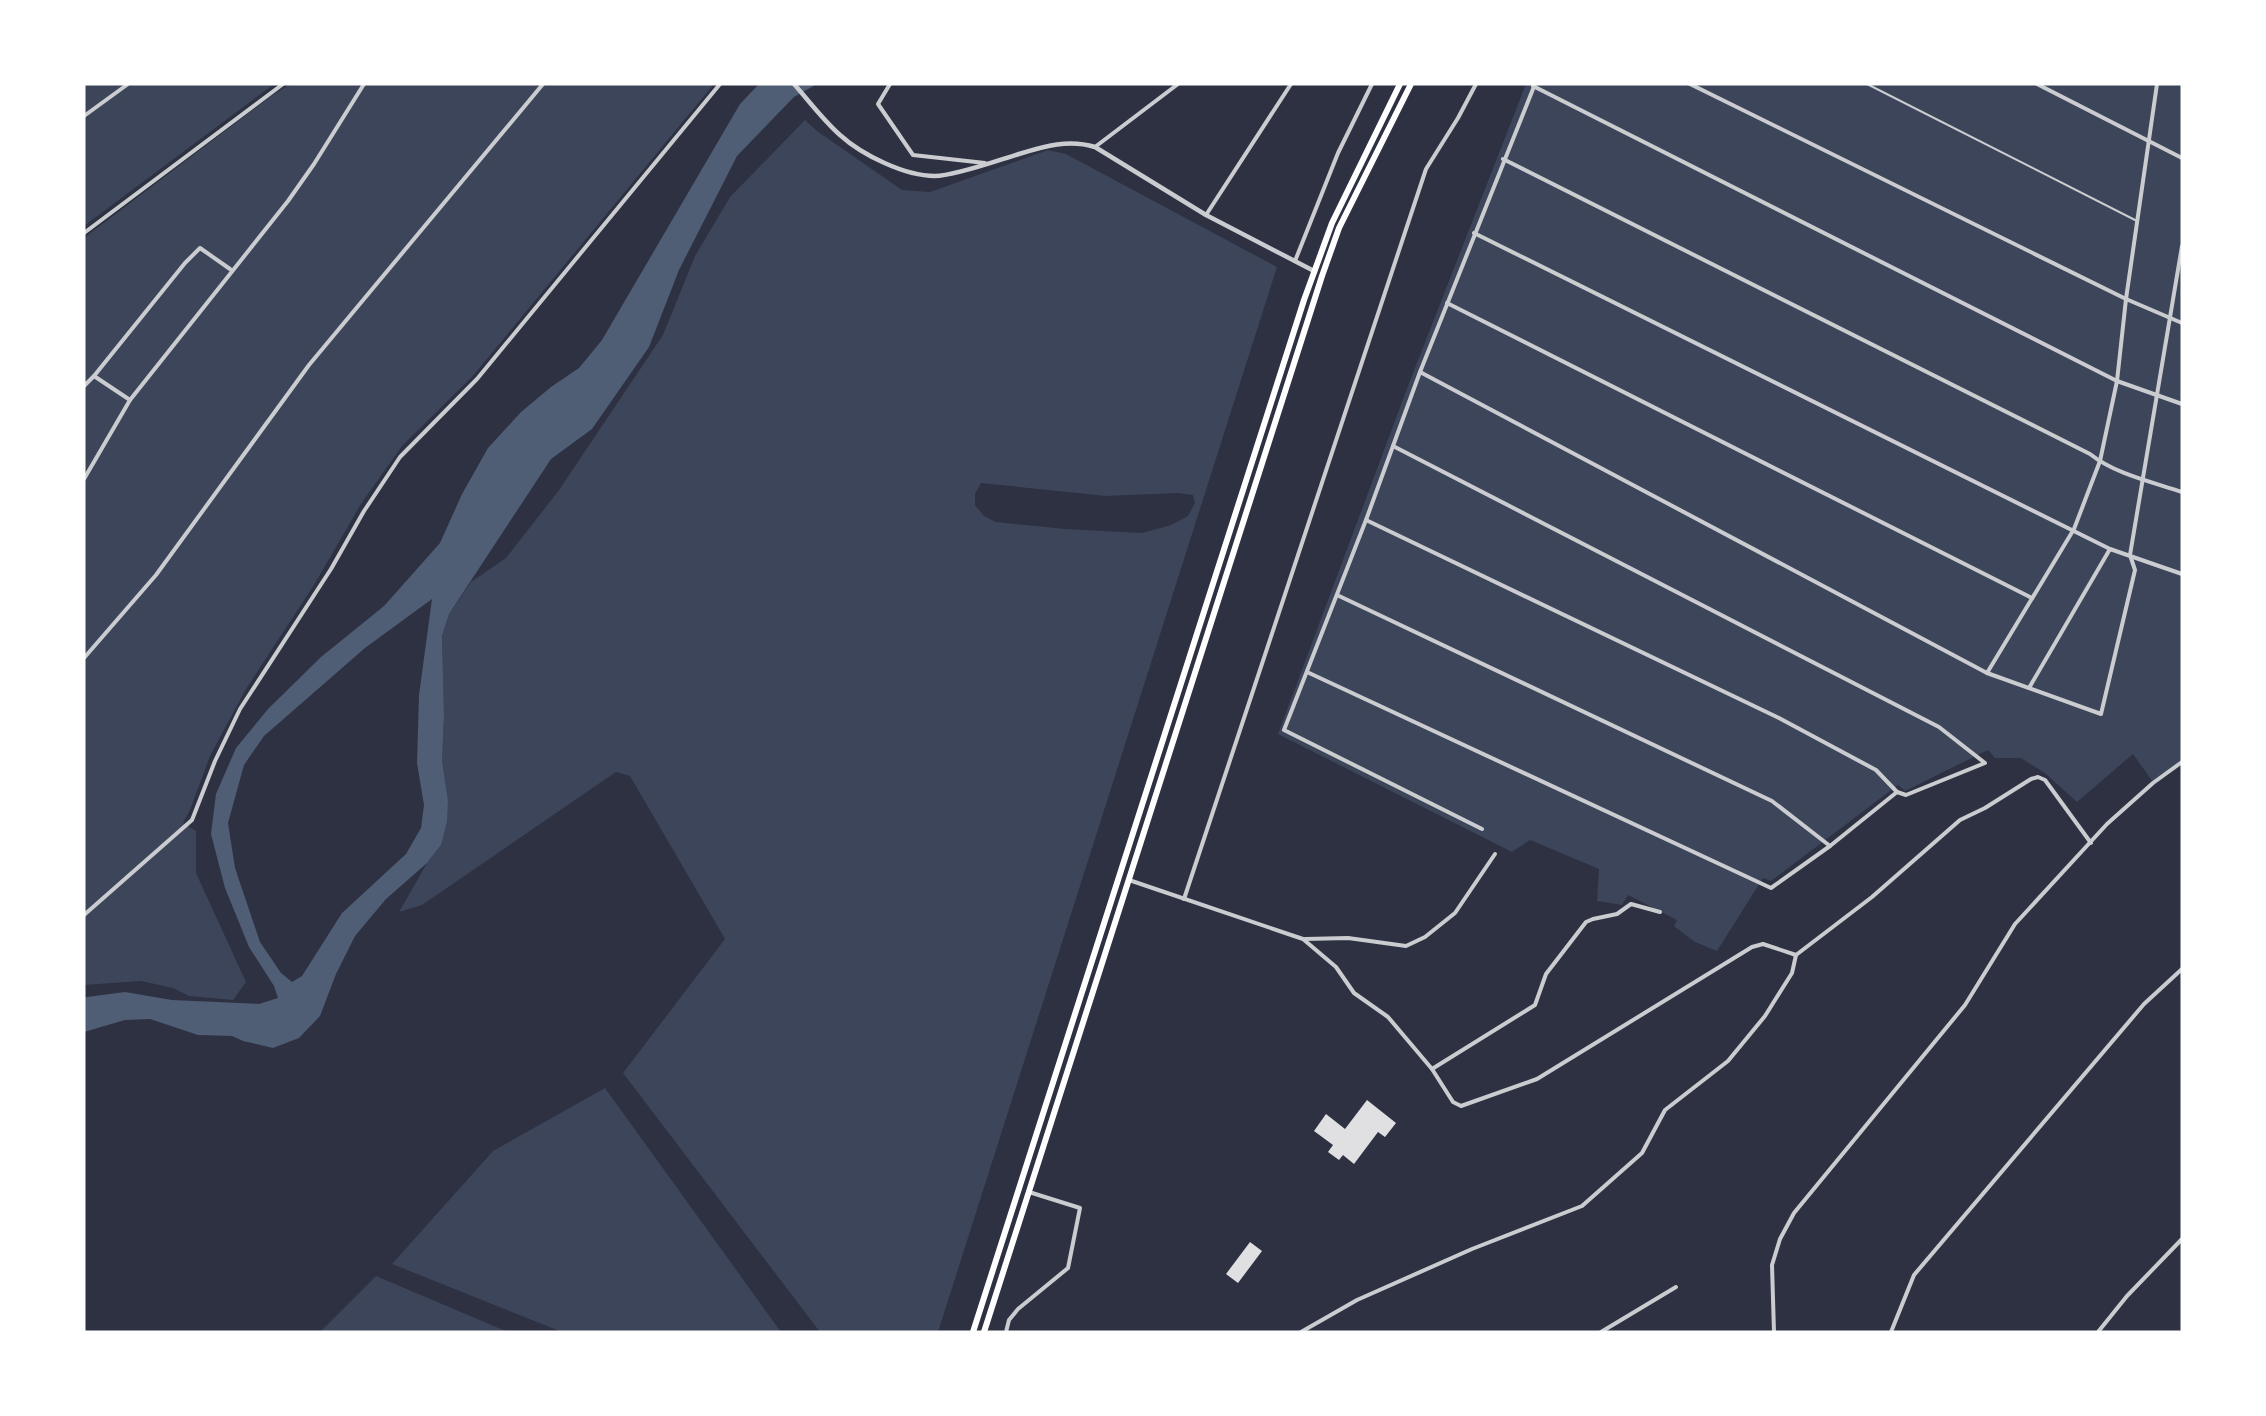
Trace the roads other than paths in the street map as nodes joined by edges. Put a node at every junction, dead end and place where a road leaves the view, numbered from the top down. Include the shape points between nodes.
1 (128, 84) edge
2 (283, 84) edge
3 (364, 84) edge
4 (543, 84) edge
5 (720, 84) edge
6 (794, 84) edge
7 (890, 84) edge
8 (1178, 84) edge
9 (1291, 84) edge
10 (1372, 84) edge
11 (1400, 84) edge
12 (1411, 84) edge
13 (1476, 84) edge
14 (1690, 84) edge
15 (1867, 84) edge
16 (2037, 84) edge
17 (2157, 84) edge
18 (1534, 85) edge
19 (84, 116) edge
20 (2150, 142) junction
21 (1095, 147) junction
22 (2182, 158) edge
23 (1503, 159) junction
24 (985, 163) junction
25 (1206, 215) junction
26 (2138, 222) junction
27 (84, 233) edge
28 (1474, 233) junction
29 (2182, 246) edge
30 (1295, 261) junction
31 (230, 269) dead end
32 (1314, 272) junction
33 (2126, 299) junction
34 (1447, 303) junction
35 (2168, 319) junction
36 (2182, 323) edge
37 (1420, 372) junction
38 (94, 376) junction
39 (2117, 381) junction
40 (84, 386) edge
41 (2158, 395) junction
42 (130, 400) junction
43 (2182, 404) edge
44 (1393, 446) junction
45 (2100, 462) junction
46 (84, 479) edge
47 (2142, 479) junction
48 (2182, 492) edge
49 (1366, 520) junction
50 (2073, 530) junction
51 (2110, 549) junction
52 (2130, 555) junction
53 (2182, 574) edge
54 (1337, 595) junction
55 (2032, 598) junction
56 (84, 658) edge
57 (1307, 672) junction
58 (1987, 673) junction
59 (2029, 688) junction
60 (2182, 762) edge
61 (1897, 792) junction
62 (1482, 829) dead end
63 (2091, 843) junction
64 (1830, 846) junction
65 (1495, 854) dead end
66 (1129, 880) junction
67 (1184, 899) junction
68 (1660, 912) dead end
69 (84, 915) edge
70 (1303, 939) junction
71 (1796, 955) junction
72 (2182, 969) edge
73 (1432, 1069) junction
74 (1029, 1192) junction
75 (2182, 1239) edge
76 (1676, 1287) dead end
77 (973, 1332) edge
78 (984, 1332) edge
79 (1006, 1332) edge
80 (1301, 1332) edge
81 (1601, 1332) edge
82 (1774, 1332) edge
83 (1891, 1332) edge
84 (2098, 1332) edge

1 - 19 street
2 - 27 street
3 - 42 street via 288,201
4 - 56 street via 309,365 156,575
5 - 69 street via 477,379 400,457 240,709 192,820
6 - 24 street via 841,136 885,164 937,176
7 - 24 street via 878,104 913,155
8 - 21 street
9 - 25 street
10 - 30 street via 1338,153
11 - 32 main road via 1332,223
12 - 66 main road via 1340,228 1322,276
13 - 67 street via 1426,169
14 - 33 street
15 - 26 lane
16 - 20 street
17 - 20 street
18 - 23 street
18 - 39 street
20 - 22 street
20 - 26 street
21 - 24 street via 1063,143
21 - 25 street
23 - 28 street
23 - 45 street
25 - 30 street
26 - 33 street
28 - 34 street
28 - 50 street
29 - 35 street
30 - 32 street
31 - 38 street via 200,248
32 - 77 main road
33 - 35 street
33 - 39 street
34 - 37 street
34 - 55 street
35 - 36 street
35 - 41 street
37 - 44 street
37 - 58 street
38 - 40 street
38 - 42 street
39 - 41 street
39 - 45 street
41 - 43 street
41 - 47 street
42 - 46 street
44 - 49 street
44 - 61 street via 1939,726 1985,763 1906,795
45 - 47 street
45 - 50 street
47 - 48 street
47 - 52 street
49 - 54 street
49 - 61 street via 1779,718 1876,770
50 - 51 street
50 - 55 street
51 - 52 street
51 - 59 street
52 - 53 street
52 - 59 street via 2135,570 2101,714
54 - 57 street
54 - 64 street via 1772,801
55 - 58 street
57 - 62 street via 1284,730
57 - 64 street via 1771,888
58 - 59 street
60 - 63 street via 2130,803
61 - 64 street
63 - 71 street via 2045,780 2031,779 1960,820 1872,897
63 - 82 street via 2015,924 1965,1005 1794,1213 1772,1264
65 - 70 street via 1455,914 1406,946 1348,938
66 - 67 street
66 - 74 main road
67 - 70 street
68 - 73 street via 1631,904 1617,914 1586,922 1546,974 1535,1005
70 - 73 street via 1336,967 1354,993 1388,1017
71 - 73 street via 1763,944 1752,948 1537,1078 1469,1105 1453,1102
71 - 80 street via 1792,973 1765,1016 1728,1061 1665,1110 1642,1152 1582,1206 1357,1300
72 - 83 street via 2144,1004 1914,1275
74 - 78 main road
74 - 79 street via 1080,1208 1068,1268 1018,1309
75 - 84 street
76 - 81 street

